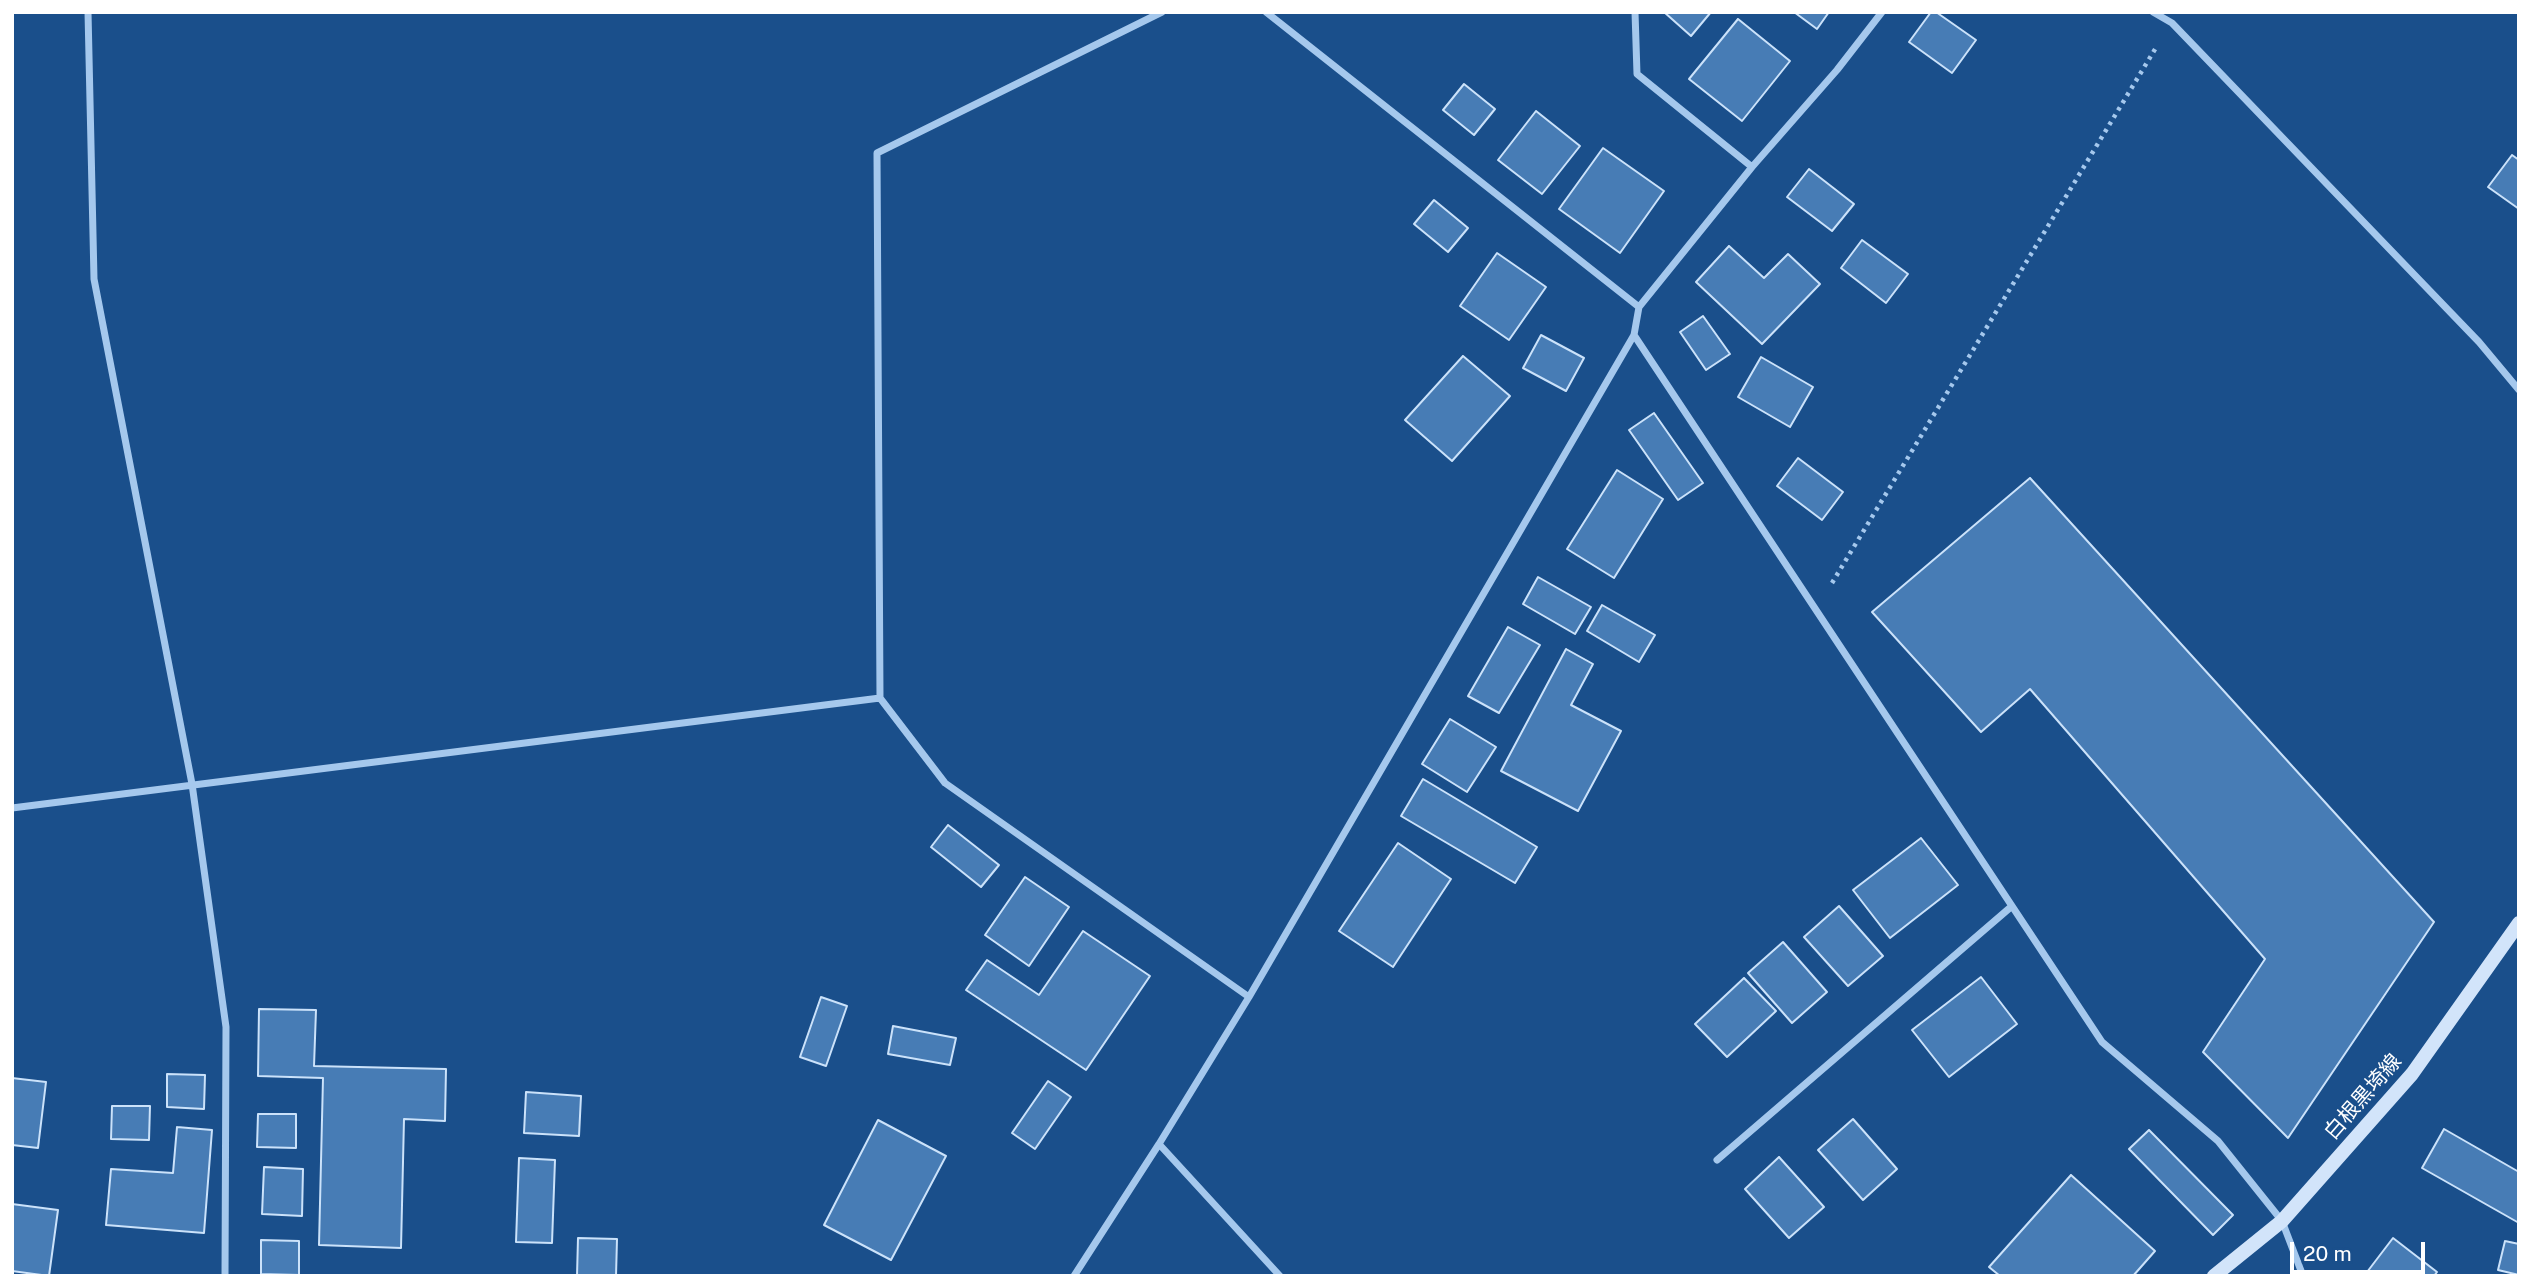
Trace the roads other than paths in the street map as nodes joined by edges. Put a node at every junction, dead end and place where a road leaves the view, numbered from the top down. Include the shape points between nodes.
1 (88, 12) edge
2 (1162, 12) edge
3 (1266, 12) edge
4 (1635, 12) edge
5 (1882, 12) edge
6 (2153, 12) edge
7 (1752, 167) junction
8 (1639, 307) junction
9 (1634, 335) junction
10 (2519, 390) edge
11 (880, 698) junction
12 (192, 784) junction
13 (12, 808) edge
14 (2012, 906) junction
15 (2519, 923) edge
16 (1249, 997) junction
17 (1159, 1144) junction
18 (1717, 1160) dead end
19 (2282, 1221) junction
20 (225, 1276) edge
21 (1074, 1276) edge
22 (1279, 1276) edge
23 (2214, 1276) edge
24 (2303, 1276) edge

1 - 12 street via 94,279
2 - 11 street via 877,152
3 - 8 street
4 - 7 street via 1636,74
5 - 7 street
6 - 10 street via 2172,23 2479,342
7 - 8 street
8 - 9 street
9 - 14 street
9 - 16 street
11 - 12 street
11 - 16 street via 945,783
12 - 13 street
12 - 20 street via 226,1027
14 - 18 street
14 - 19 street via 2102,1042 2218,1141
15 - 19 main road, 白根黒埼線 via 2412,1074
16 - 17 street
17 - 21 street
17 - 22 street
19 - 23 main road, 白根黒埼線
19 - 24 street

